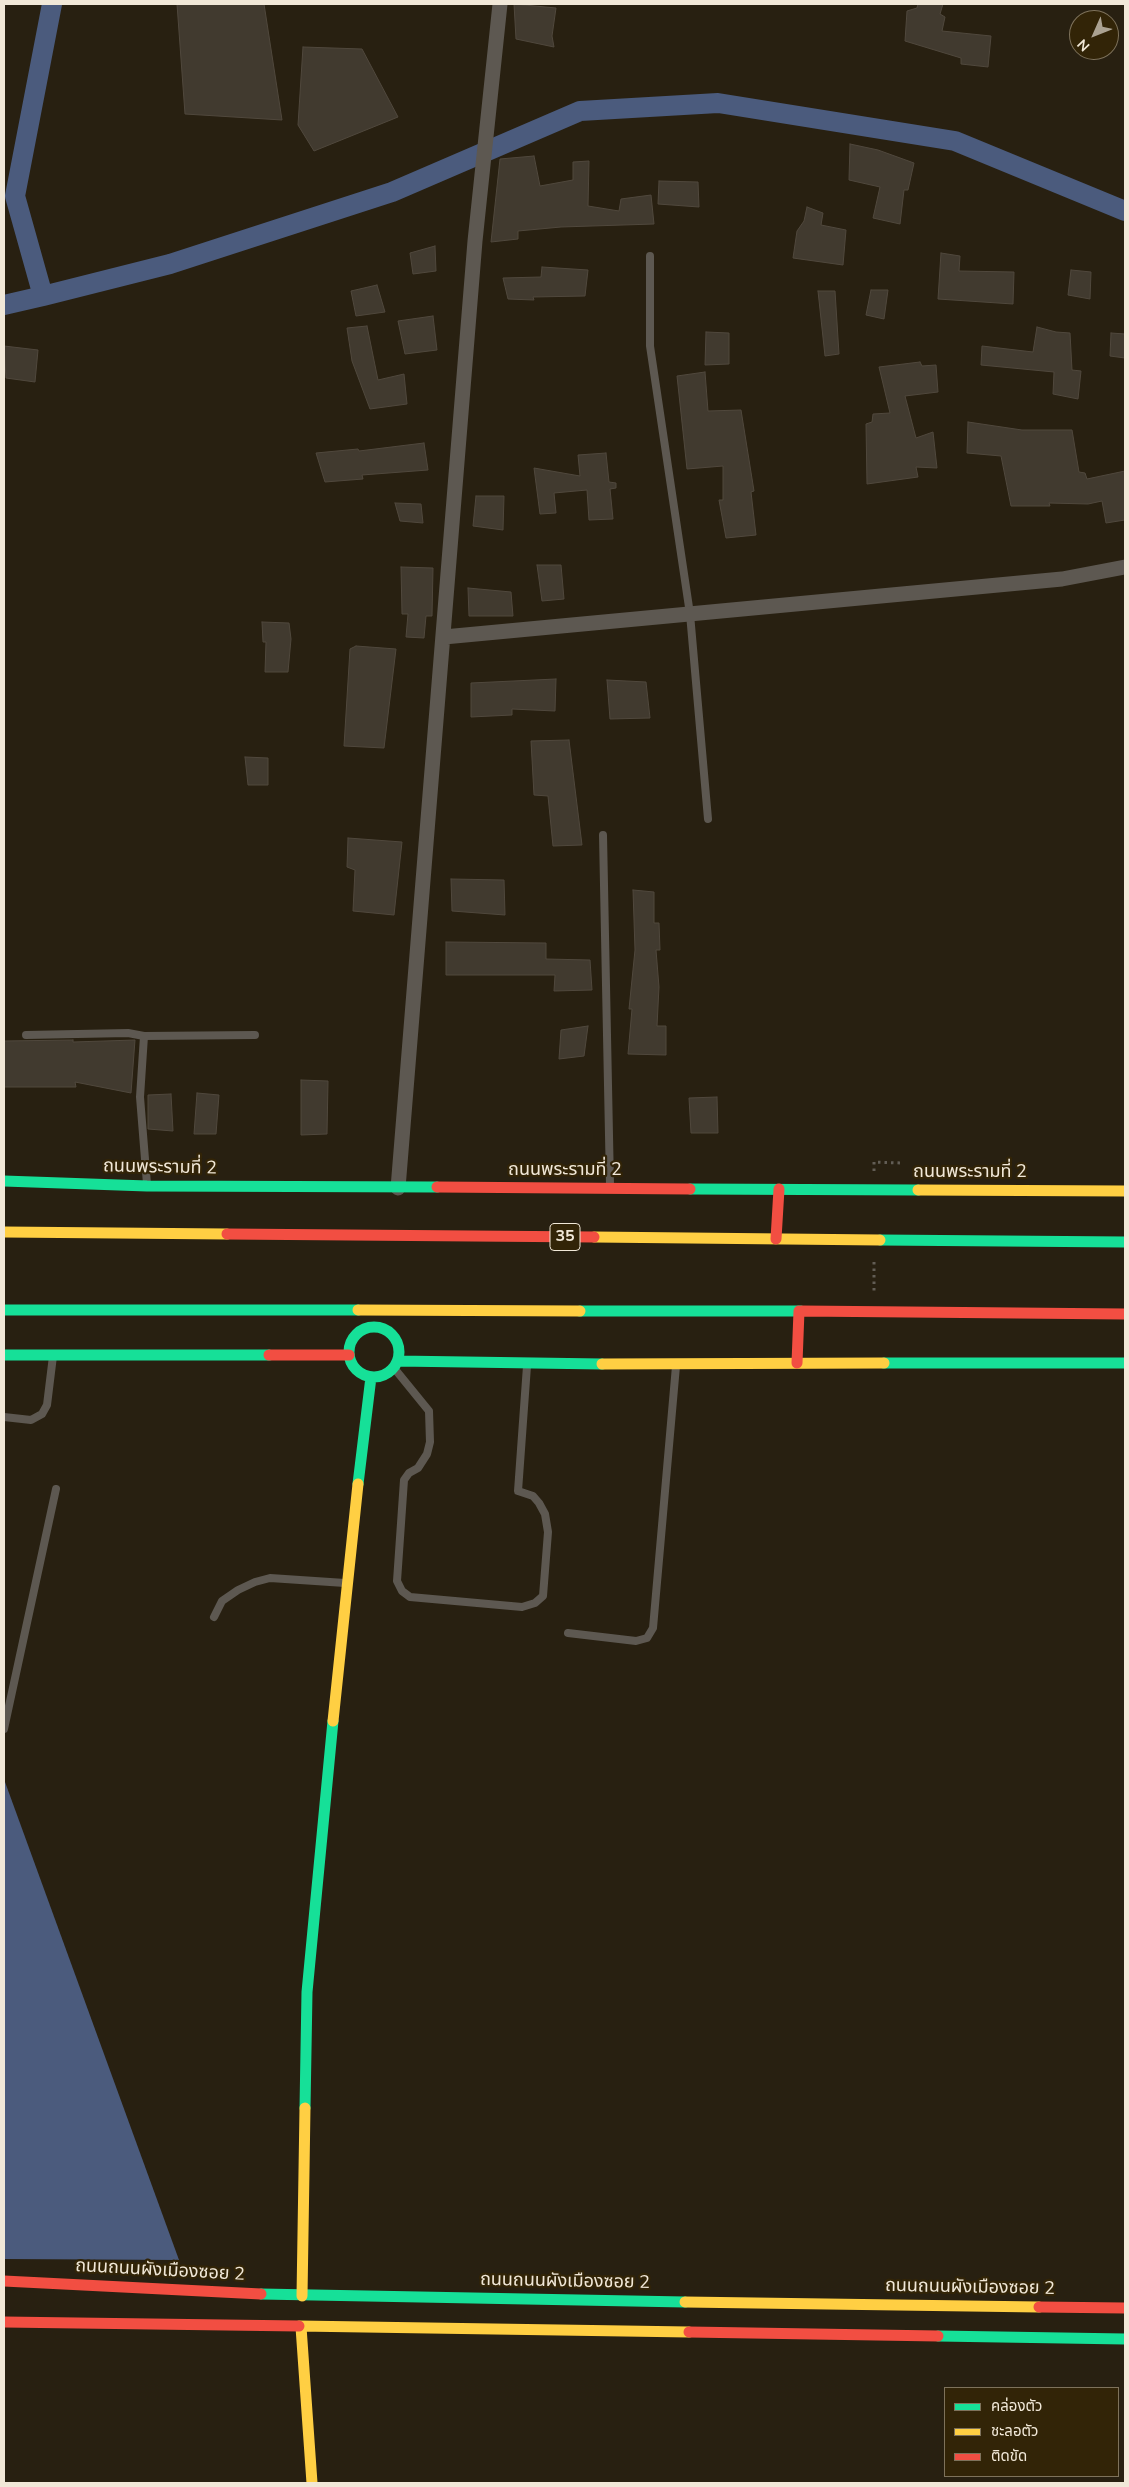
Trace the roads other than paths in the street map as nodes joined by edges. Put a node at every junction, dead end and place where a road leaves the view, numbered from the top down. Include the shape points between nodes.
1 (500, 4) edge
2 (650, 256) dead end
3 (1125, 567) edge
4 (690, 614) junction
5 (444, 637) junction
6 (708, 819) dead end
7 (603, 835) dead end
8 (26, 1035) dead end
9 (255, 1035) dead end
10 (144, 1036) junction
11 (4, 1181) edge
12 (147, 1186) junction
13 (398, 1188) junction
14 (610, 1189) junction
15 (779, 1189) junction
16 (1125, 1191) edge
17 (4, 1232) edge
18 (776, 1239) junction
19 (1125, 1242) edge
20 (4, 1310) edge
21 (370, 1310) junction
22 (799, 1311) junction
23 (1125, 1314) edge
24 (365, 1328) junction
25 (4, 1355) edge
26 (349, 1355) junction
27 (53, 1356) junction
28 (676, 1363) junction
29 (797, 1363) junction
30 (1125, 1363) edge
31 (527, 1364) junction
32 (396, 1365) junction
33 (372, 1377) junction
34 (4, 1416) edge
35 (56, 1489) dead end
36 (347, 1583) junction
37 (214, 1617) dead end
38 (568, 1633) dead end
39 (4, 1729) edge
40 (4, 2281) edge
41 (302, 2296) junction
42 (1125, 2308) edge
43 (4, 2322) edge
44 (301, 2327) junction
45 (1125, 2339) edge
46 (312, 2483) edge

1 - 5 street via 476,241
2 - 4 lane via 650,346
3 - 4 street via 1062,579
4 - 5 street
4 - 6 lane
5 - 13 street
7 - 14 lane
8 - 10 lane via 128,1033
9 - 10 lane
10 - 12 lane via 140,1097
11 - 12 main road, ถนนพระรามที่ 2
12 - 13 main road, ถนนพระรามที่ 2
13 - 14 main road, ถนนพระรามที่ 2
14 - 15 main road, ถนนพระรามที่ 2
15 - 16 main road, ถนนพระรามที่ 2
15 - 18 main road
17 - 18 main road, 35
18 - 19 main road, 35
20 - 21 main road
21 - 22 main road
21 - 24 main road
22 - 23 main road
22 - 29 main road
24 - 26 main road via 353,1339
24 - 32 main road via 382,1328 395,1337 400,1353
25 - 27 main road
26 - 27 main road
26 - 33 main road via 357,1370
27 - 34 lane via 47,1406 42,1414 31,1420
28 - 29 main road
28 - 31 main road
28 - 38 lane via 653,1628 648,1638 636,1641
29 - 30 main road
31 - 32 main road
31 - 32 lane via 518,1491 533,1496 539,1503 548,1532 543,1596 536,1603 522,1607 410,1597 402,1591 397,1581 404,1480 408,1473 418,1468 430,1442 429,1411
32 - 33 main road via 388,1374
33 - 36 main road
35 - 39 lane
36 - 37 lane via 270,1578 238,1590 222,1601
36 - 41 main road via 307,1992
40 - 41 main road, ถนนถนนผังเมืองซอย 2
41 - 42 main road, ถนนถนนผังเมืองซอย 2
43 - 44 main road
44 - 45 main road
44 - 46 main road

